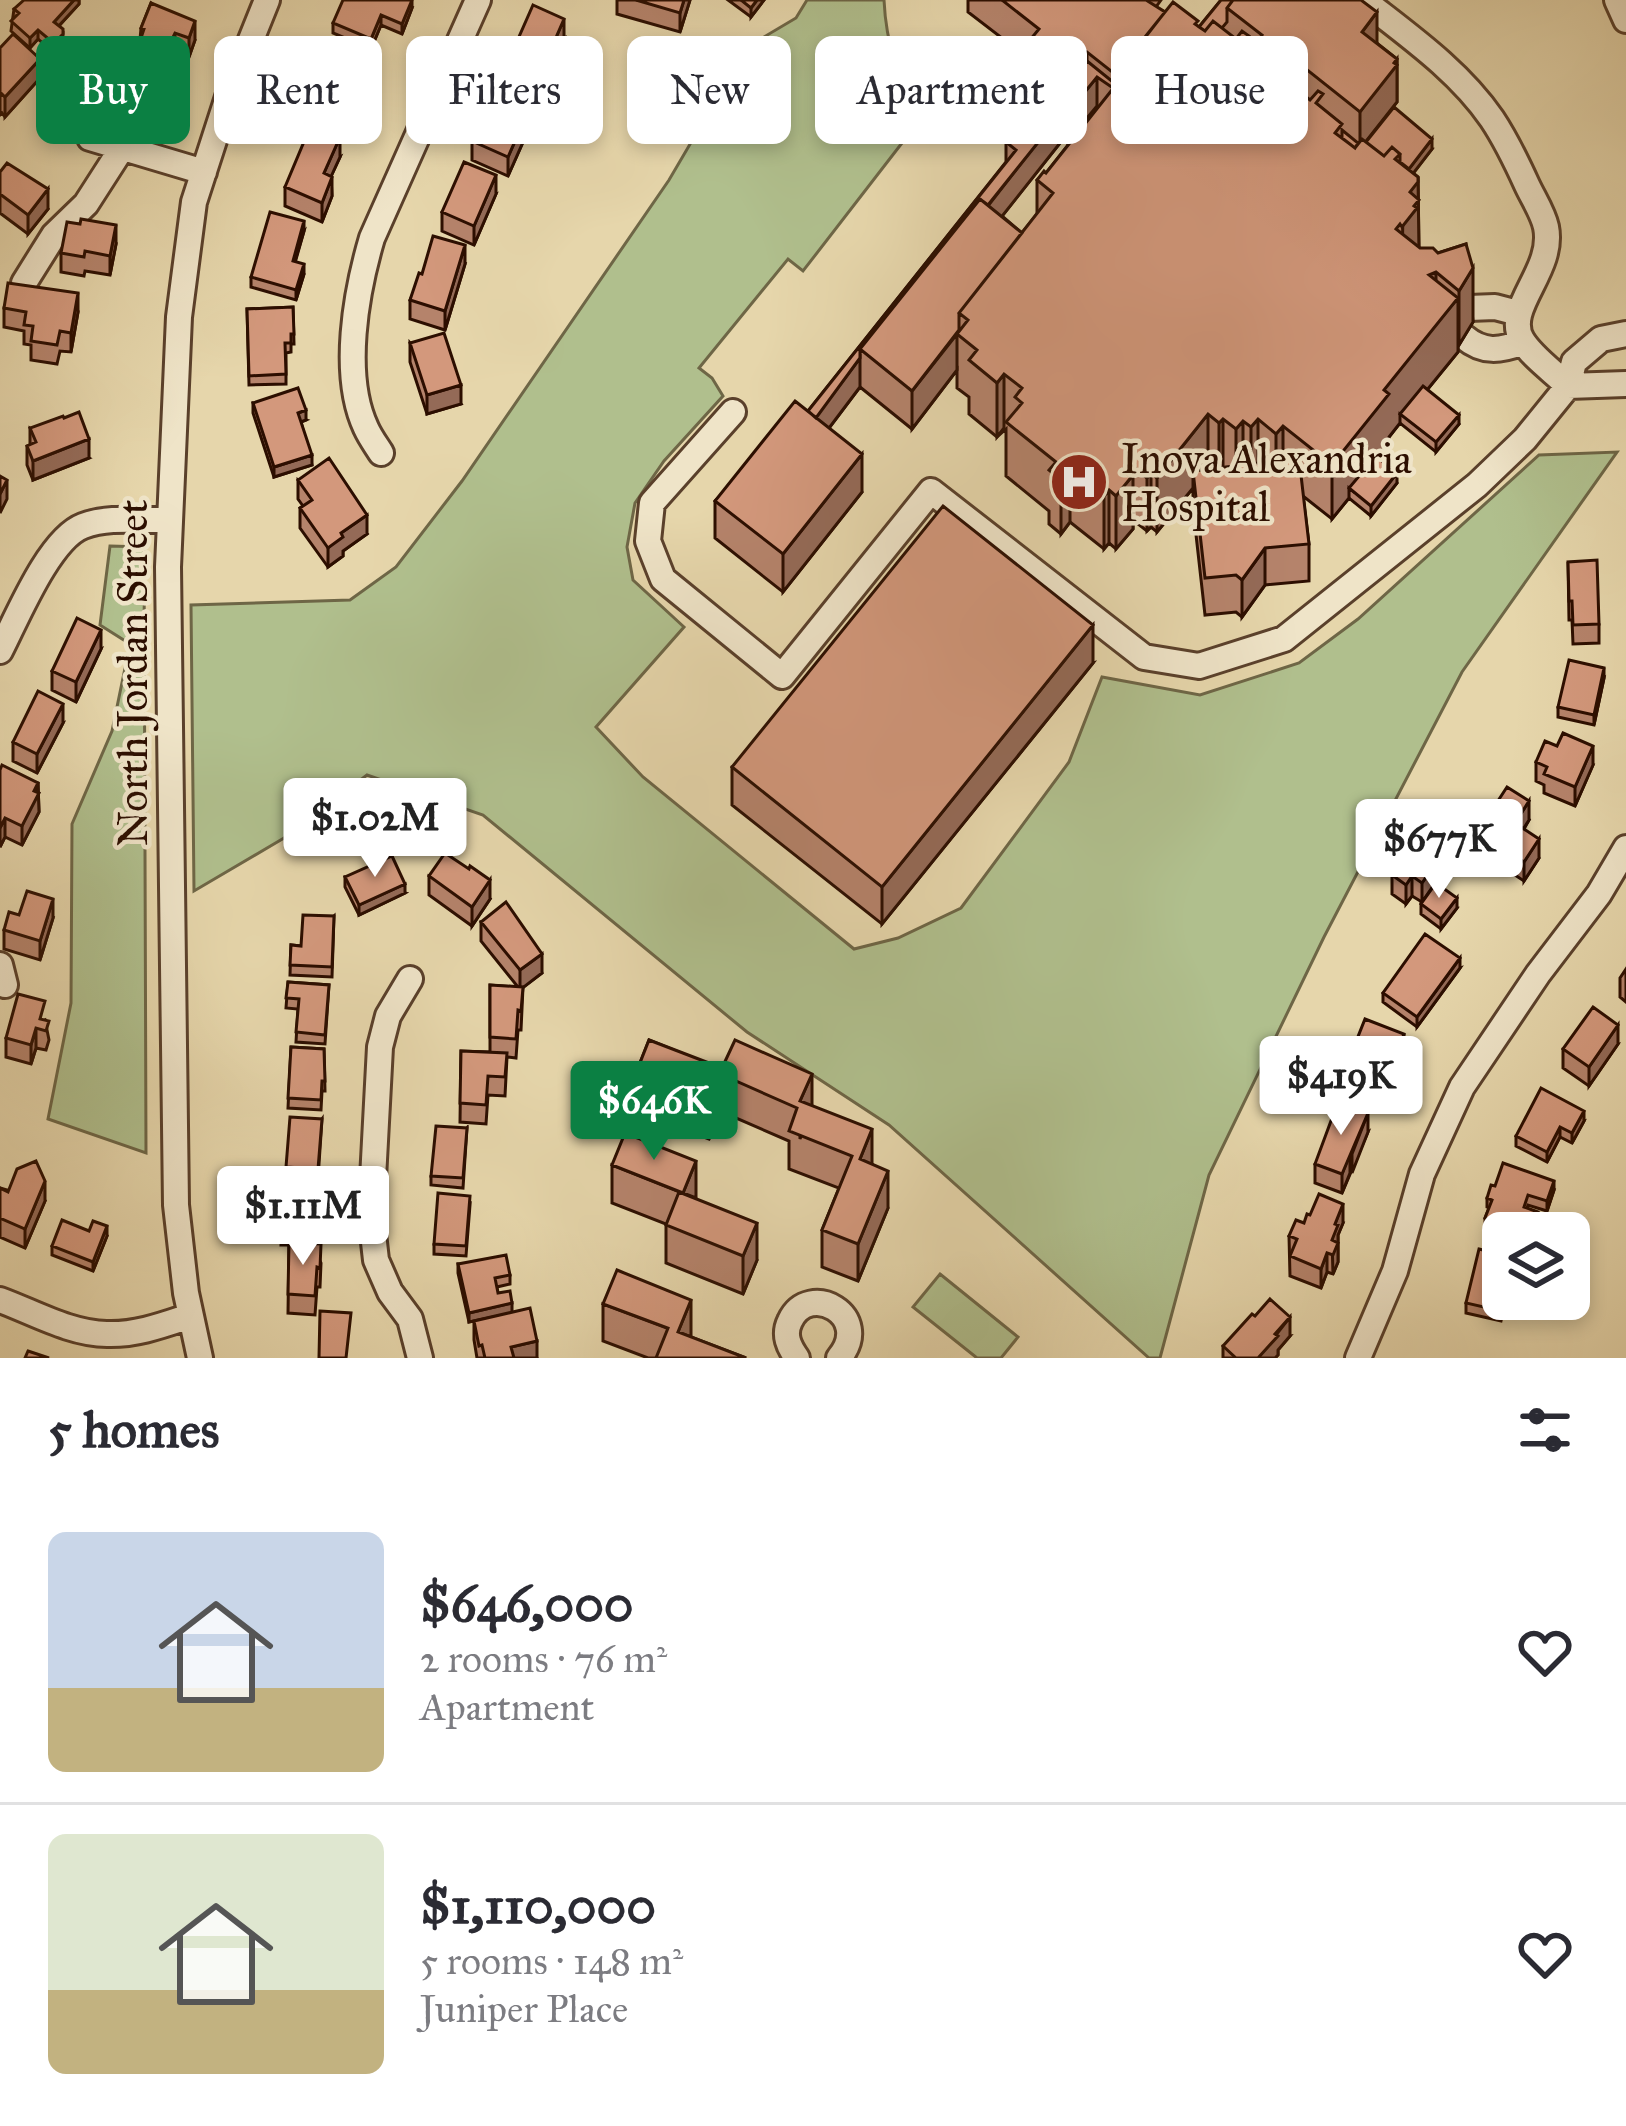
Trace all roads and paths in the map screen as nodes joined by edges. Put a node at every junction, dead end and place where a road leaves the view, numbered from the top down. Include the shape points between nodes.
1 (267, 0) edge
2 (478, 0) edge
3 (1364, 0) edge
4 (1616, 0) edge
5 (1626, 18) edge
6 (109, 144) edge
7 (122, 148) junction
8 (204, 172) junction
9 (24, 284) edge
10 (1469, 308) edge
11 (1518, 313) junction
12 (1626, 334) edge
13 (1465, 337) dead end
14 (1522, 342) junction
15 (1626, 384) edge
16 (1568, 386) junction
17 (733, 412) dead end
18 (381, 453) dead end
19 (169, 520) junction
20 (0, 651) edge
21 (1626, 848) edge
22 (410, 979) dead end
23 (0, 1300) edge
24 (190, 1316) junction
25 (200, 1358) edge
26 (420, 1358) edge
27 (797, 1358) edge
28 (839, 1358) edge
29 (1358, 1358) edge

1 - 8 street, North Jordan Street
2 - 18 street via 364,263 354,327 356,396
3 - 11 street via 1452,74 1508,145 1546,224 1544,262
4 - 5 street
6 - 7 street
7 - 8 street
7 - 9 street
8 - 19 street, North Jordan Street via 182,286
10 - 11 street
11 - 14 street
12 - 16 street via 1601,339 1574,362
13 - 14 street via 1491,349
14 - 16 street
15 - 16 street
16 - 17 street via 1478,485 1284,639 1199,666 1144,657 1031,580 931,490 782,676 663,579 648,541 652,503
19 - 20 street via 98,522 68,534
19 - 24 street, North Jordan Street via 176,1205
21 - 29 street via 1448,1113
22 - 26 street via 380,1047 370,1216 376,1260 410,1319
23 - 24 street via 106,1334
24 - 25 street, North Jordan Street
27 - 28 street via 789,1322 813,1303 834,1307 848,1323 849,1344

